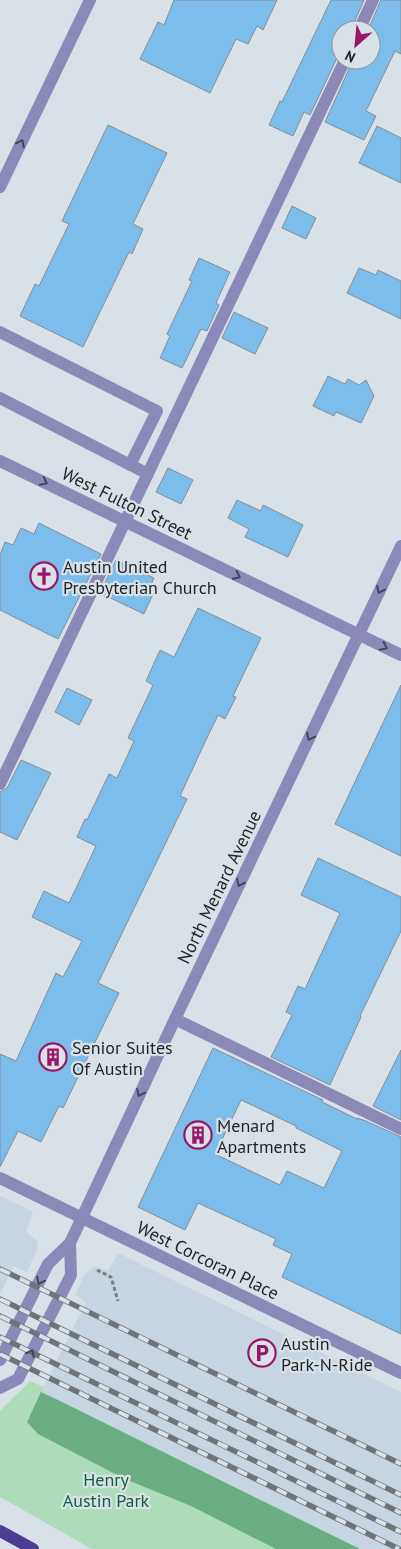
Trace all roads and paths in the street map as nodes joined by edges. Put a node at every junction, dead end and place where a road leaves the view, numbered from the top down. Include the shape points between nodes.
1 (90, 0) edge
2 (373, 0) edge
3 (364, 20) edge
4 (340, 70) edge
5 (0, 187) edge
6 (0, 332) edge
7 (0, 398) edge
8 (0, 461) edge
9 (130, 465) junction
10 (148, 474) junction
11 (125, 522) junction
12 (401, 546) edge
13 (359, 635) junction
14 (401, 655) edge
15 (0, 784) edge
16 (174, 1019) junction
17 (401, 1129) edge
18 (0, 1178) edge
19 (82, 1218) junction
20 (70, 1244) junction
21 (97, 1270) dead end
22 (118, 1301) dead end
23 (0, 1360) edge
24 (401, 1373) edge
25 (0, 1388) edge
26 (0, 1530) edge
27 (33, 1549) edge

5 -> 1 street
2 - 3 street
4 - 10 street
6 - 9 street via 157,411
7 - 9 street
8 -> 11 street, West Fulton Street
9 - 10 street
10 - 11 street
11 -> 13 street, West Fulton Street
11 - 15 street
12 -> 13 street, North Menard Avenue
13 -> 14 street, West Fulton Street
13 -> 16 street, North Menard Avenue
16 - 17 street
16 -> 19 street, North Menard Avenue
18 - 19 street, West Corcoran Place
19 - 20 street, North Menard Avenue
19 - 24 street, West Corcoran Place
20 -> 23 street, North Menard Avenue via 48,1264
25 -> 20 street, North Menard Avenue via 18,1379 71,1275
21 - 22 path via 111,1277
26 - 27 main road

